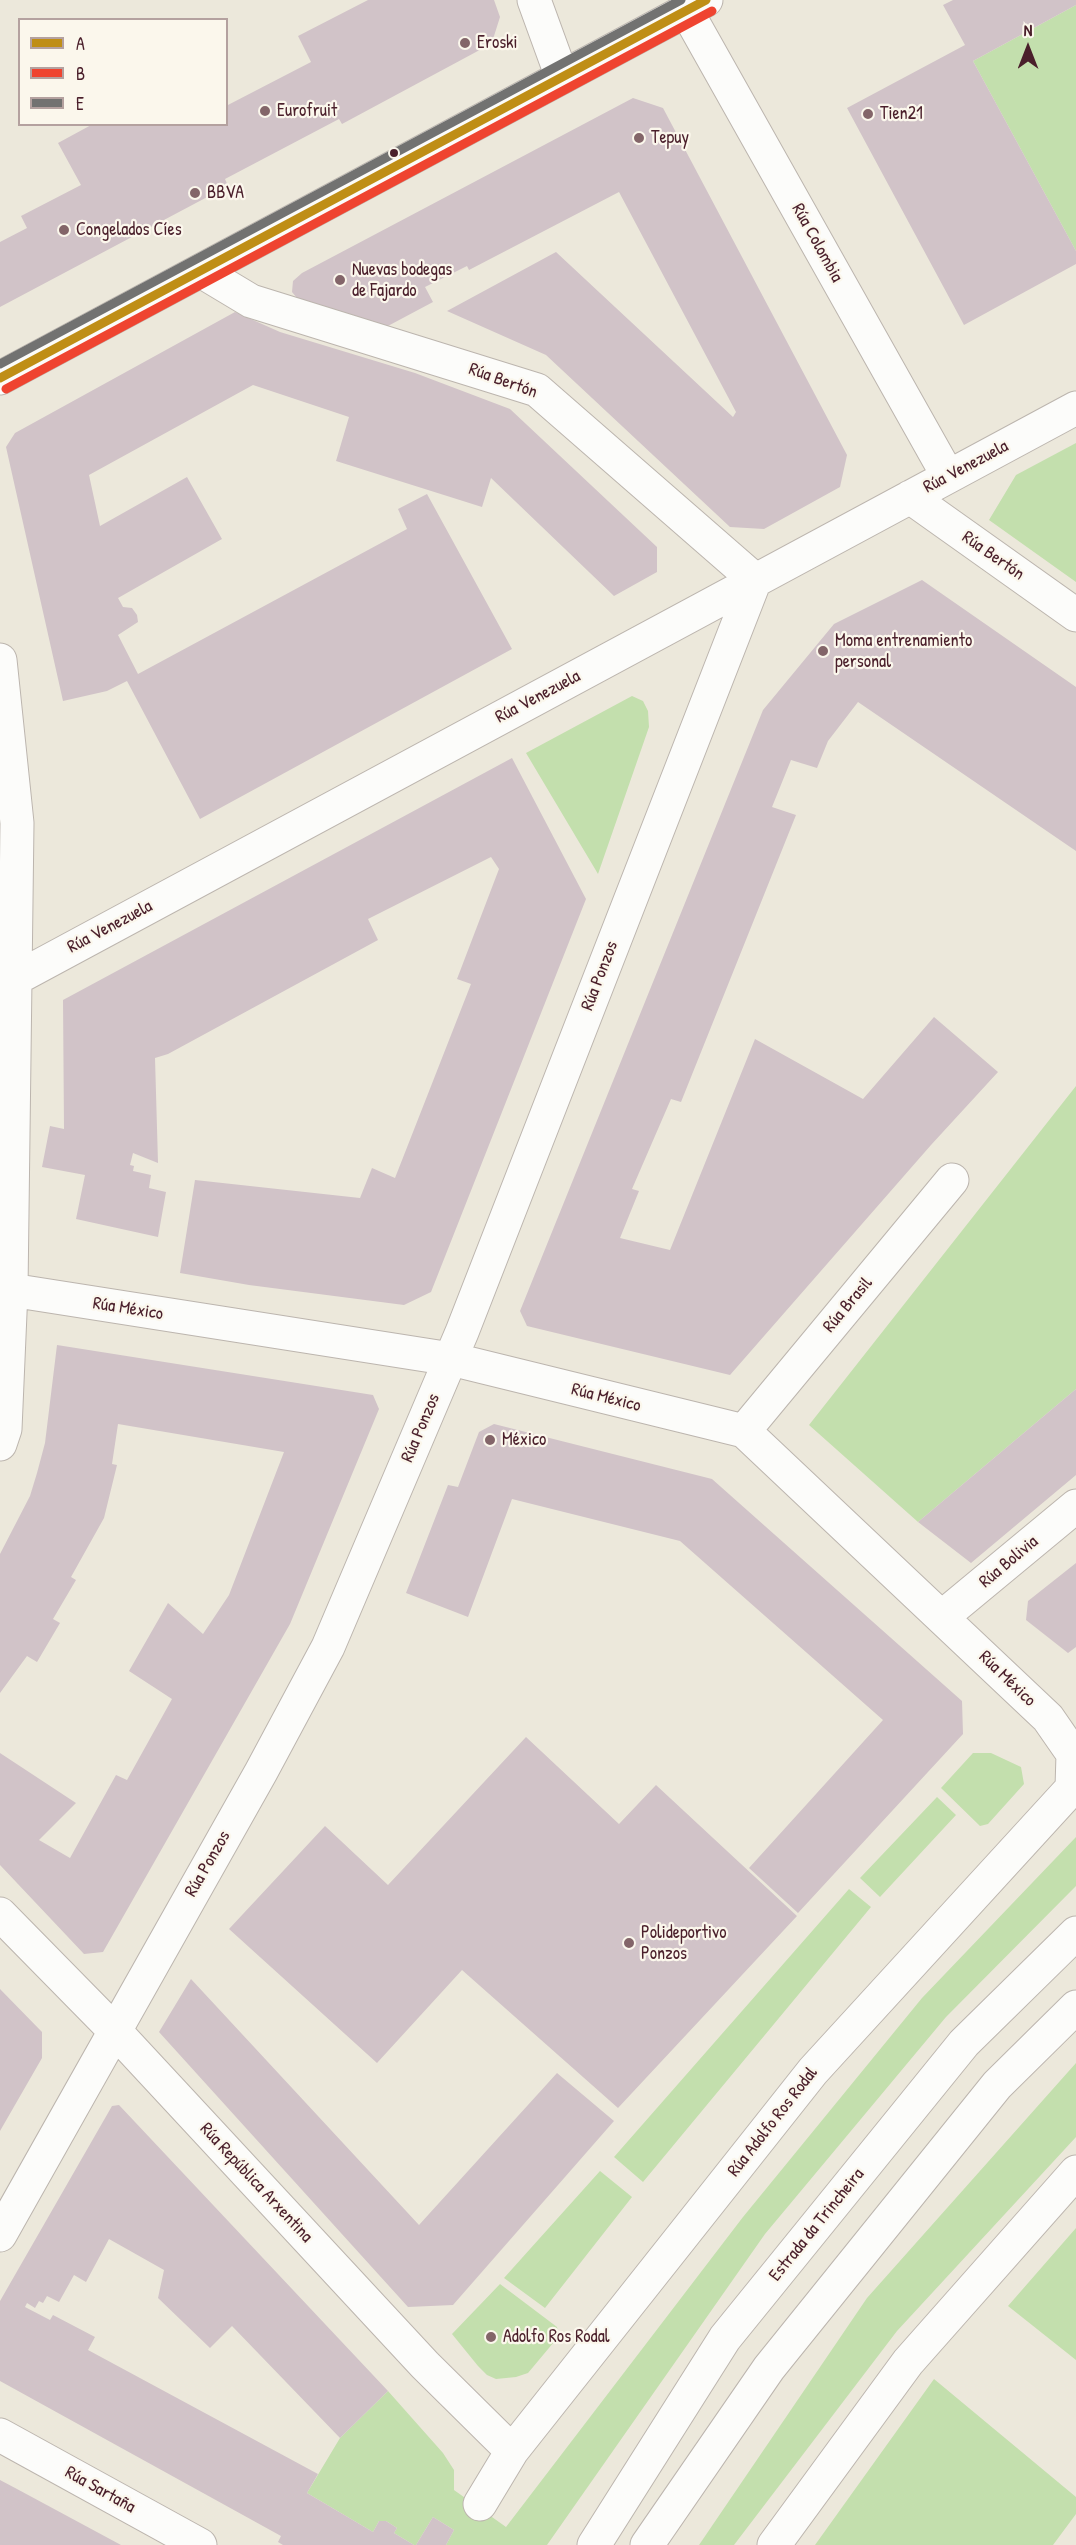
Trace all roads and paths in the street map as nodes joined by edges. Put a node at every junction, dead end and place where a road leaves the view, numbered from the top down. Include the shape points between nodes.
1 (534, 0) edge
2 (696, 5) edge
3 (562, 77) junction
4 (201, 271) junction
5 (0, 378) edge
6 (1076, 408) edge
7 (948, 476) junction
8 (910, 497) junction
9 (754, 580) junction
10 (1076, 615) edge
11 (0, 660) edge
12 (7, 983) edge
13 (952, 1180) dead end
14 (11, 1290) junction
15 (451, 1359) junction
16 (744, 1431) junction
17 (0, 1444) edge
18 (1076, 1506) edge
19 (942, 1617) junction
20 (1073, 1754) joint
21 (0, 1914) edge
22 (1076, 1933) edge
23 (1076, 2007) edge
24 (114, 2030) junction
25 (1076, 2172) edge
26 (0, 2235) edge
27 (0, 2435) edge
28 (512, 2451) junction
29 (480, 2504) dead end
30 (200, 2545) edge
31 (594, 2545) edge
32 (647, 2545) edge
33 (774, 2545) edge

1 - 3 main road
2 - 3 main road
2 - 7 main road, Rúa Colombia
3 - 4 main road
4 - 5 main road
4 - 9 main road, Rúa Bertón via 251,301 537,390
6 - 7 main road, Rúa Venezuela
7 - 8 main road, Rúa Venezuela
8 - 9 main road, Rúa Venezuela
8 - 10 main road, Rúa Bertón
9 - 12 main road, Rúa Venezuela
9 - 15 main road, Rúa Ponzos
11 - 12 main road via 17,823
12 - 14 main road
13 - 16 main road, Rúa Brasil
14 - 15 main road, Rúa México
14 - 17 main road via 5,1429
15 - 16 main road, Rúa México
15 - 24 main road, Rúa Ponzos via 328,1647
16 - 19 main road, Rúa México
18 - 19 main road, Rúa Bolivia
19 - 20 main road, Rúa México via 1048,1718
20 - 28 main road, Rúa Adolfo Ros Rodal via 1072,1788 813,2071
21 - 24 main road, Rúa República Arxentina
22 - 31 main road, Estrada da Trincheira via 964,2043 725,2338
23 - 32 main road via 997,2085 769,2368
24 - 26 main road, Rúa Ponzos
24 - 28 main road, Rúa República Arxentina via 425,2365
25 - 33 main road via 908,2362
27 - 30 main road, Rúa Sartaña
28 - 29 main road, Rúa Adolfo Ros Rodal

